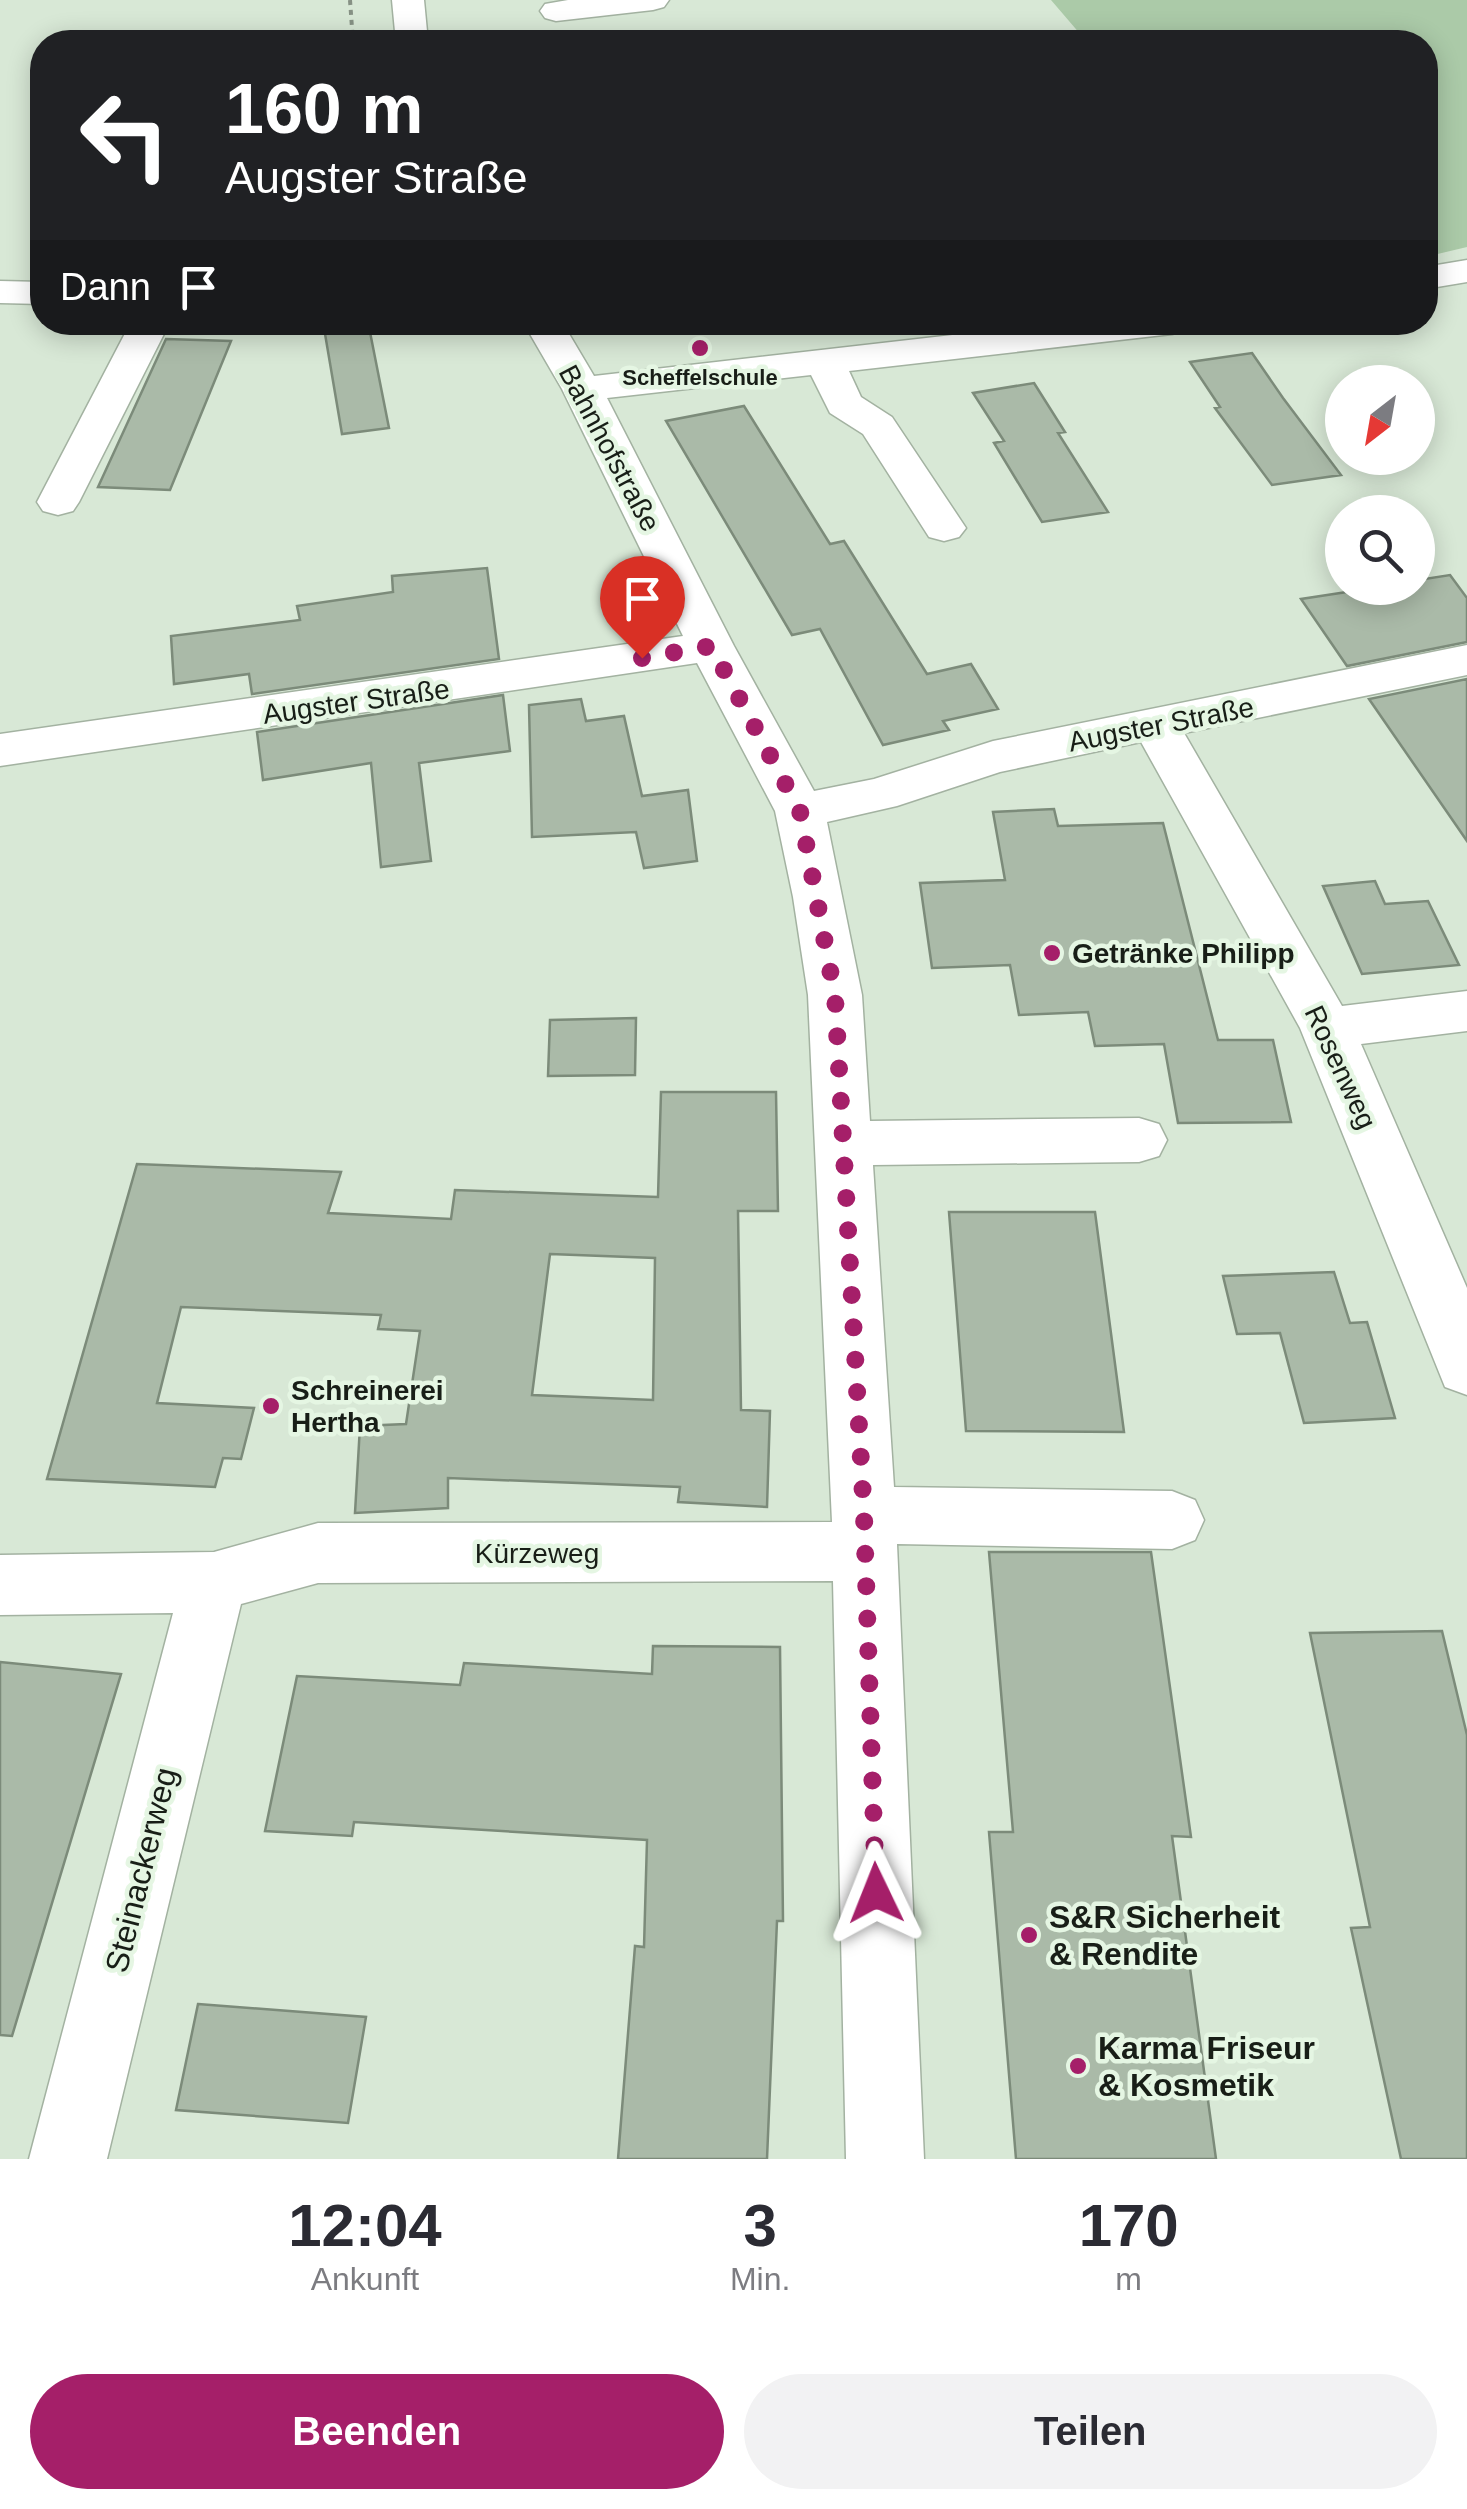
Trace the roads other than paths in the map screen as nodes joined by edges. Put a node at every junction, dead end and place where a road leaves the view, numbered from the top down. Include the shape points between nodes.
1 (408, 0) edge
2 (653, 0) edge
3 (556, 11) dead end
4 (411, 30) edge
5 (1467, 271) edge
6 (1438, 276) edge
7 (0, 292) edge
8 (30, 293) edge
9 (144, 335) edge
10 (550, 335) edge
11 (1059, 335) edge
12 (825, 362) junction
13 (582, 389) junction
14 (58, 502) dead end
15 (944, 528) dead end
16 (711, 646) junction
17 (1467, 660) edge
18 (1156, 726) junction
19 (10, 750) edge
20 (0, 794) edge
21 (800, 811) junction
22 (1467, 1011) edge
23 (1327, 1028) junction
24 (1139, 1140) dead end
25 (844, 1143) junction
26 (1465, 1352) edge
27 (1172, 1520) dead end
28 (864, 1533) junction
29 (214, 1582) junction
30 (0, 1585) edge
31 (68, 2159) edge
32 (885, 2159) edge

1 - 4 street
2 - 3 street
5 - 6 street
7 - 8 street
9 - 14 street
10 - 13 street, Bahnhofstraße
11 - 12 street
12 - 13 street
12 - 15 street via 844,404 878,426
13 - 16 street, Bahnhofstraße
16 - 19 street, Augster Straße
16 - 21 street, Bahnhofstraße
17 - 18 street, Augster Straße
18 - 21 street, Augster Straße via 993,757 880,794
18 - 23 street, Rosenweg
19 - 20 street
21 - 25 street, Bahnhofstraße via 835,996
22 - 23 street
23 - 26 street, Rosenweg
24 - 25 street
25 - 28 street, Bahnhofstraße
27 - 28 street, Kürzeweg
28 - 29 street, Kürzeweg via 318,1554
28 - 32 street, Bahnhofstraße
29 - 30 street, Kürzeweg
29 - 31 street, Steinackerweg

